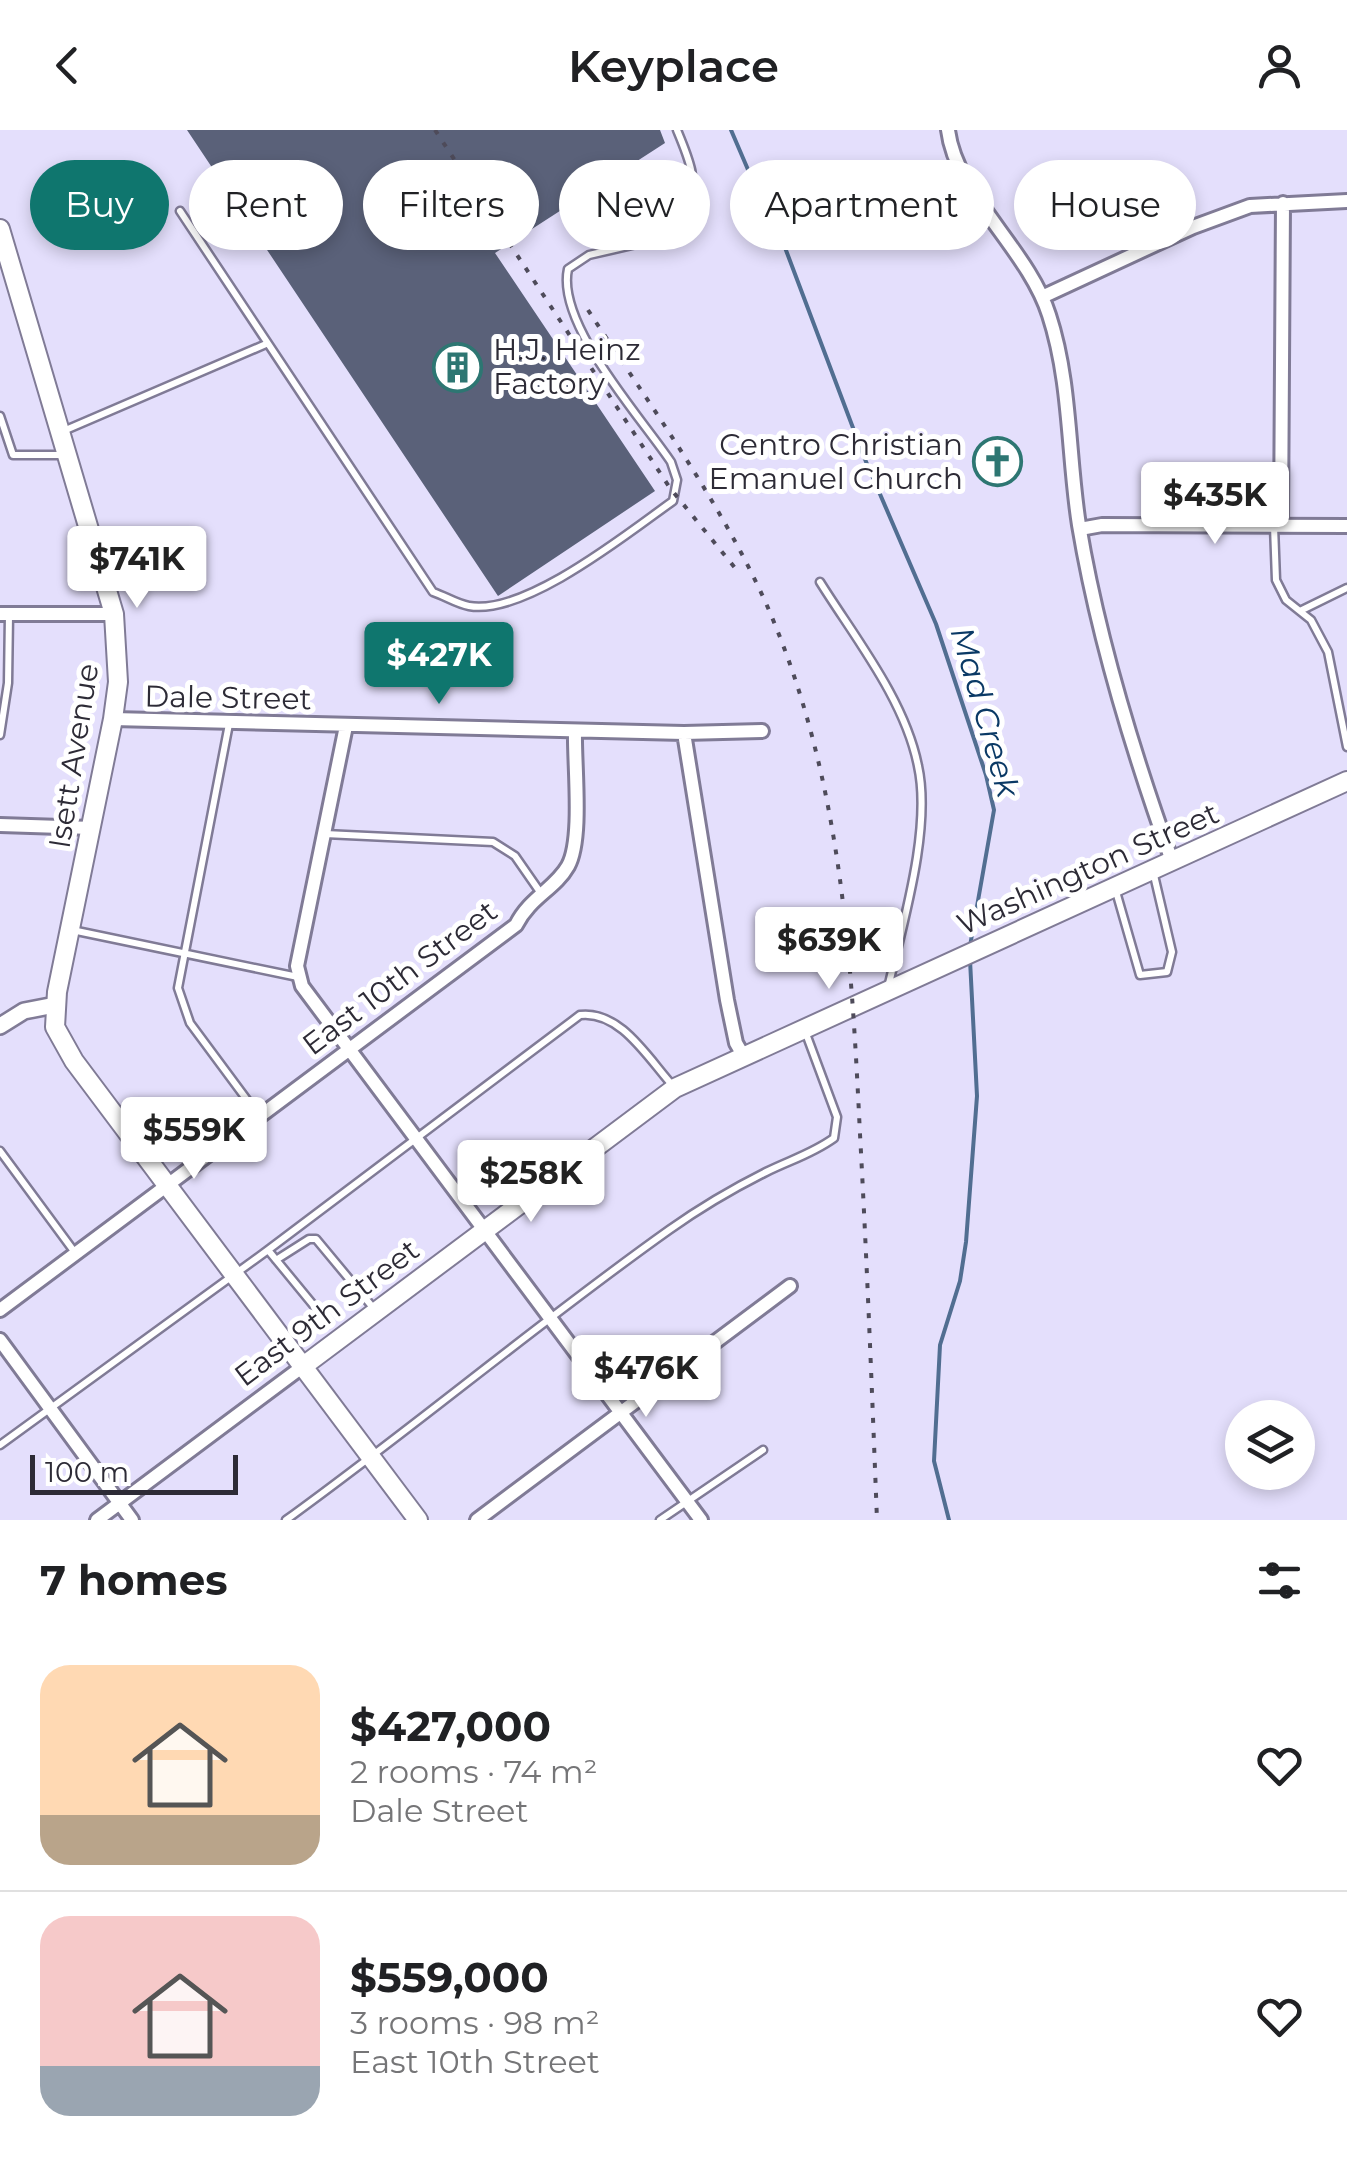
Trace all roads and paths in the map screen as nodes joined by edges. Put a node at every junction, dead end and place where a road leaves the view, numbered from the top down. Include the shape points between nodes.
1 (677, 130) edge
2 (948, 130) edge
3 (1347, 201) edge
4 (1283, 203) junction
5 (180, 211) dead end
6 (0, 230) edge
7 (1042, 297) junction
8 (266, 344) junction
9 (0, 416) edge
10 (60, 432) junction
11 (67, 455) junction
12 (1277, 526) junction
13 (1347, 526) edge
14 (1080, 529) junction
15 (820, 582) dead end
16 (1347, 588) edge
17 (1300, 610) junction
18 (4, 614) edge
19 (114, 614) junction
20 (113, 719) junction
21 (229, 724) junction
22 (1, 726) edge
23 (346, 726) junction
24 (575, 731) junction
25 (762, 731) dead end
26 (684, 734) junction
27 (0, 735) edge
28 (1347, 747) edge
29 (1347, 781) edge
30 (0, 825) edge
31 (92, 828) junction
32 (322, 834) junction
33 (1172, 861) junction
34 (1153, 870) junction
35 (1114, 887) junction
36 (540, 892) junction
37 (71, 930) junction
38 (183, 954) junction
39 (298, 977) junction
40 (888, 990) junction
41 (55, 1005) junction
42 (0, 1026) edge
43 (804, 1028) junction
44 (349, 1048) junction
45 (744, 1056) junction
46 (675, 1088) junction
47 (259, 1116) junction
48 (417, 1139) junction
49 (0, 1151) edge
50 (166, 1186) junction
51 (484, 1230) junction
52 (268, 1250) junction
53 (76, 1254) junction
54 (276, 1260) junction
55 (234, 1275) junction
56 (790, 1286) dead end
57 (0, 1310) edge
58 (375, 1310) junction
59 (319, 1312) dead end
60 (549, 1318) junction
61 (0, 1340) edge
62 (302, 1367) junction
63 (51, 1408) junction
64 (620, 1413) junction
65 (0, 1445) edge
66 (762, 1450) dead end
67 (372, 1460) junction
68 (686, 1500) junction
69 (120, 1503) junction
70 (97, 1520) edge
71 (132, 1520) edge
72 (286, 1520) edge
73 (418, 1520) edge
74 (477, 1520) edge
75 (660, 1520) edge
76 (701, 1520) edge

1 - 8 lane via 693,169 690,210 641,243 589,255 568,269 565,284 584,335 671,462 677,480 673,501 532,592 506,604 470,606 433,592
2 - 7 street via 965,176
3 - 4 street
4 - 7 street via 1223,214
4 - 12 street
5 - 8 lane
6 - 10 main road, Isett Avenue
7 - 14 street via 1060,359
8 - 10 lane
9 - 11 lane via 13,456
10 - 11 main road, Isett Avenue
11 - 19 main road, Isett Avenue
12 - 13 street
12 - 14 street
12 - 17 lane via 1276,580
14 - 33 street
15 - 40 lane via 884,684 919,767 913,883
16 - 17 lane
17 - 28 lane via 1328,652
18 - 19 street
18 - 22 lane
19 - 20 main road, Isett Avenue
20 - 21 street, Dale Street
20 - 31 main road, Isett Avenue
21 - 23 street, Dale Street
21 - 38 lane
22 - 27 lane
23 - 24 street, Dale Street
23 - 32 street
24 - 26 street, Dale Street
24 - 36 street, East 10th Street via 572,858
25 - 26 street, Dale Street
26 - 45 street via 727,1000
29 - 33 main road, Washington Street
30 - 31 street
31 - 37 main road, Isett Avenue
32 - 36 lane via 493,842 515,856
32 - 39 street
33 - 34 main road, Washington Street
34 - 35 main road, Washington Street
34 - 35 lane via 1172,952 1167,972 1140,974
35 - 40 main road, Washington Street
36 - 44 street, East 10th Street via 516,924
37 - 38 lane
37 - 41 main road, Isett Avenue
38 - 39 lane
38 - 47 lane via 178,988 190,1023
39 - 44 street
40 - 43 main road, Washington Street
41 - 42 street via 24,1010
41 - 50 main road via 59,1038
43 - 45 main road, Washington Street
43 - 60 lane via 836,1117 834,1138 812,1155 722,1194
44 - 47 street, East 10th Street
44 - 48 street
45 - 46 main road, East 9th Street
46 - 48 lane via 613,1020 580,1015
46 - 51 main road, East 9th Street
47 - 50 street, East 10th Street
48 - 51 street
48 - 52 lane
49 - 53 lane
50 - 53 street, East 10th Street
50 - 55 main road
51 - 58 main road, East 9th Street
51 - 60 street
52 - 54 lane
52 - 55 lane
53 - 57 street, East 10th Street
54 - 58 lane via 316,1240
54 - 59 lane
55 - 62 main road
55 - 63 lane
56 - 64 street
58 - 62 main road, East 9th Street
60 - 64 street
60 - 67 lane
61 - 63 street
62 - 67 main road
62 - 69 street, East 9th Street
63 - 65 lane
63 - 69 street
64 - 68 street
64 - 74 street
66 - 68 lane
67 - 72 lane
67 - 73 main road
68 - 75 lane
68 - 76 street
69 - 70 street, East 9th Street
69 - 71 street

